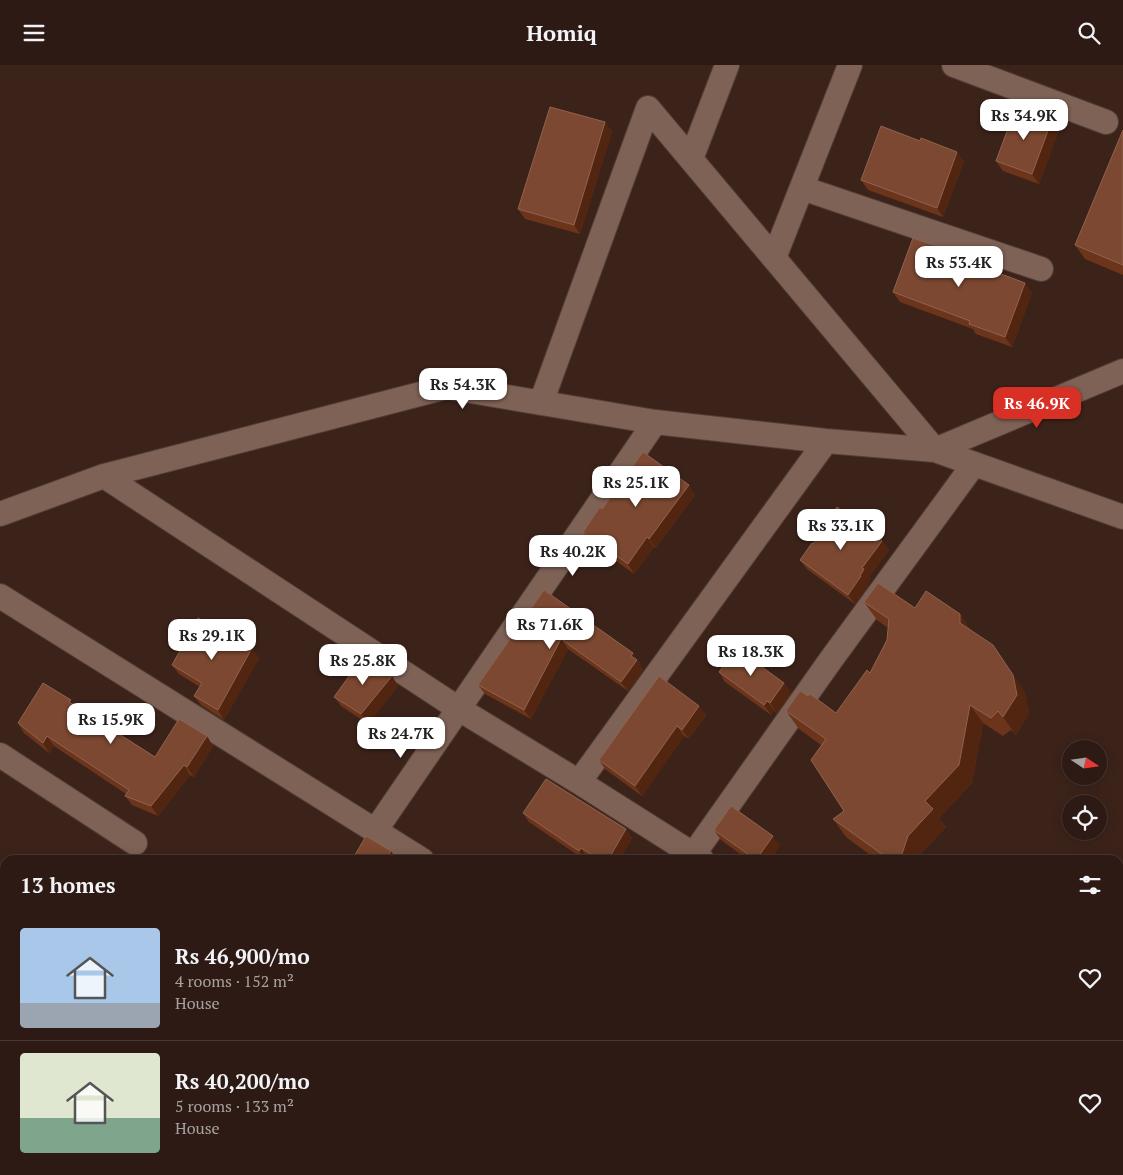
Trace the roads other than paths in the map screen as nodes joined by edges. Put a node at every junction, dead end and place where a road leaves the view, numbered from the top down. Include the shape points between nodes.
1 (726, 65) edge
2 (850, 65) edge
3 (954, 65) edge
4 (1106, 122) dead end
5 (691, 159) junction
6 (802, 187) junction
7 (774, 258) junction
8 (1041, 269) dead end
9 (1123, 371) edge
10 (541, 403) junction
11 (655, 422) junction
12 (826, 441) junction
13 (935, 450) junction
14 (974, 465) junction
15 (104, 476) junction
16 (0, 514) edge
17 (1123, 517) edge
18 (0, 596) edge
19 (459, 709) junction
20 (0, 755) edge
21 (579, 782) junction
22 (375, 831) junction
23 (135, 843) dead end
24 (414, 855) edge
25 (695, 855) edge
26 (699, 855) edge

1 - 5 street
2 - 6 street
3 - 4 street
5 - 7 street
5 - 10 street via 648,108
6 - 7 street
6 - 8 street
7 - 13 street
9 - 13 street
10 - 11 street
10 - 15 street via 447,387
11 - 12 street
11 - 19 street
12 - 13 street
12 - 21 street
13 - 14 street
14 - 17 street
14 - 26 street via 830,661
15 - 16 street
15 - 19 street
18 - 22 street
19 - 21 street
19 - 22 street
20 - 23 street
21 - 25 street
22 - 24 street

